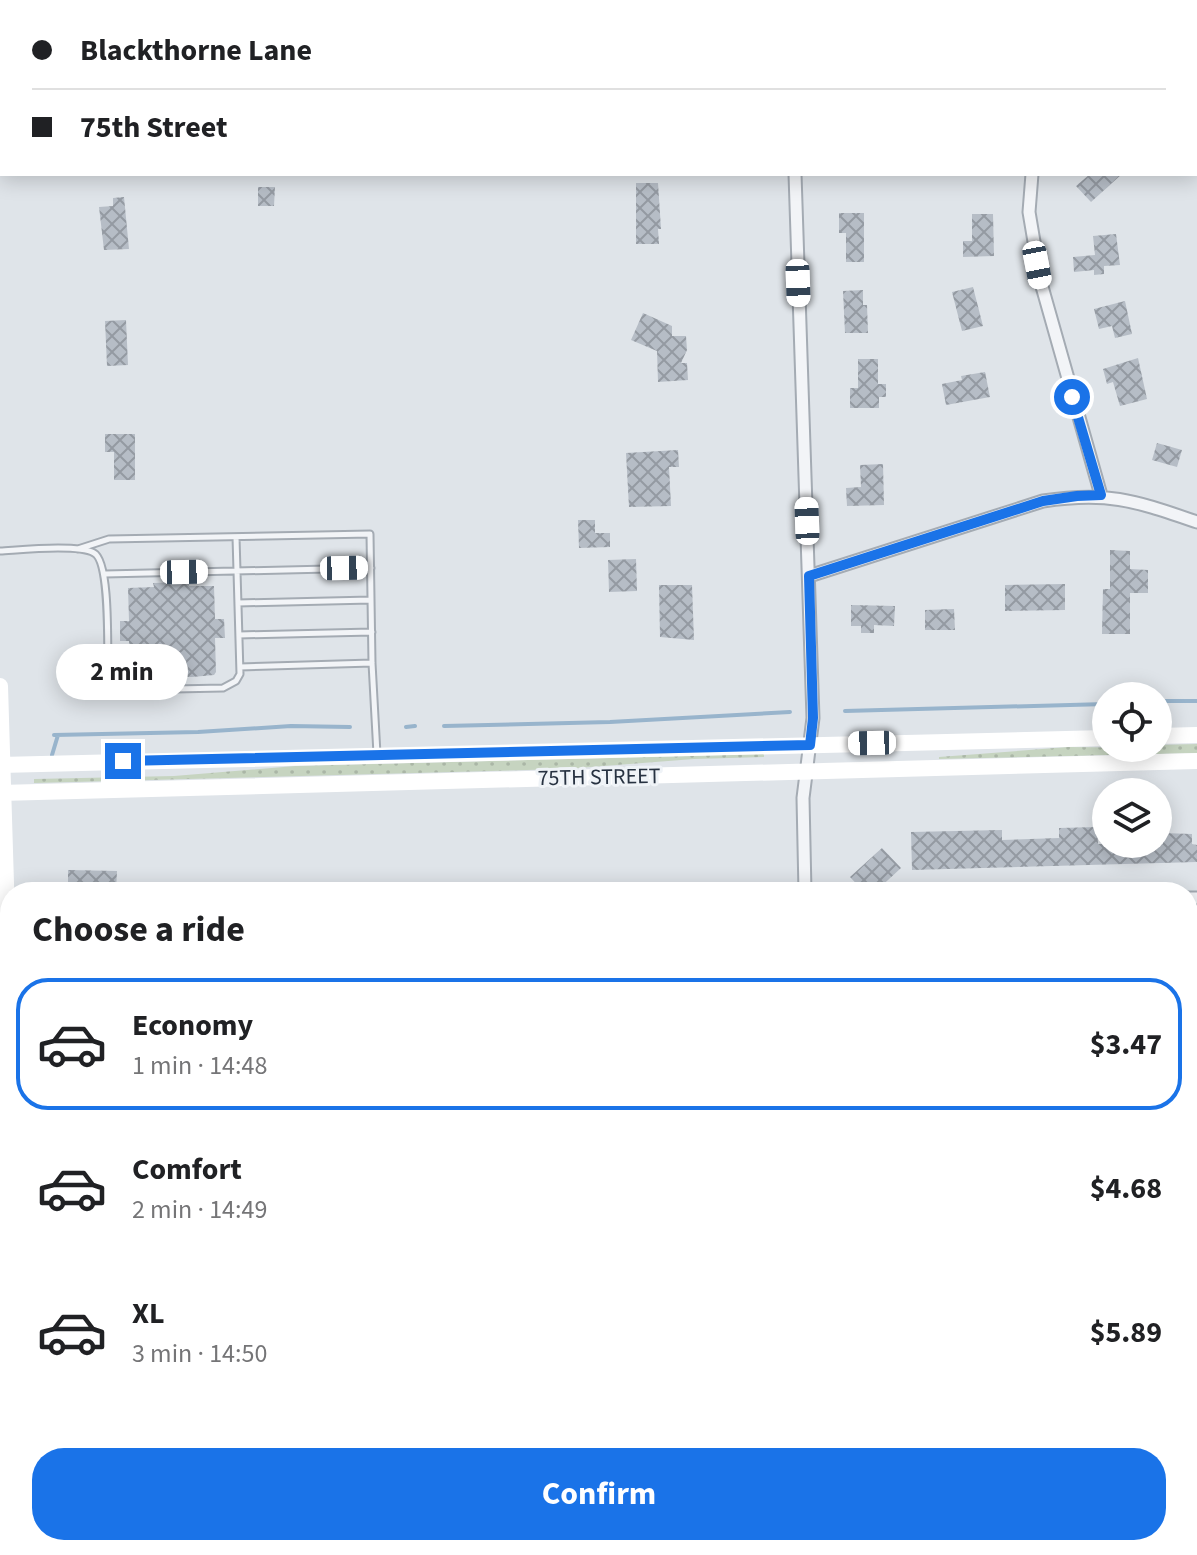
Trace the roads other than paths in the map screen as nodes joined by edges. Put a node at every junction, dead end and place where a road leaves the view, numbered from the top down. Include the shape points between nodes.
1 (795, 176) edge
2 (1032, 176) edge
3 (1101, 495) junction
4 (1197, 522) edge
5 (236, 537) junction
6 (78, 549) junction
7 (0, 551) edge
8 (371, 568) junction
9 (237, 571) junction
10 (105, 574) junction
11 (809, 576) junction
12 (371, 600) junction
13 (238, 603) junction
14 (372, 632) junction
15 (239, 635) junction
16 (372, 663) junction
17 (240, 667) junction
18 (0, 686) edge
19 (1197, 735) edge
20 (1172, 736) edge
21 (1092, 738) edge
22 (810, 745) junction
23 (378, 755) junction
24 (1197, 761) edge
25 (1, 765) edge
26 (806, 772) junction
27 (1, 793) edge
28 (5, 882) edge
29 (805, 882) edge

1 - 11 street
2 - 3 street via 1029,212 1041,283
3 - 4 street
3 - 11 street via 1043,501
5 - 6 lane via 109,539
5 - 8 lane via 370,534
5 - 9 lane
6 - 7 lane
6 - 10 lane via 93,552
8 - 9 lane
8 - 12 lane
9 - 10 lane
9 - 13 lane
10 - 17 lane via 108,674 117,688 223,688 236,681
11 - 22 street
12 - 13 lane
12 - 14 lane
13 - 15 lane
14 - 15 lane
14 - 16 lane
15 - 17 lane
16 - 17 lane
16 - 23 lane
18 - 25 main road
19 - 20 main road
21 - 22 main road, 75TH STREET
22 - 23 main road, 75TH STREET
22 - 26 street
23 - 25 main road, 75TH STREET
24 - 26 main road, 75TH STREET
25 - 27 main road
26 - 27 main road, 75TH STREET
26 - 29 street
27 - 28 main road

